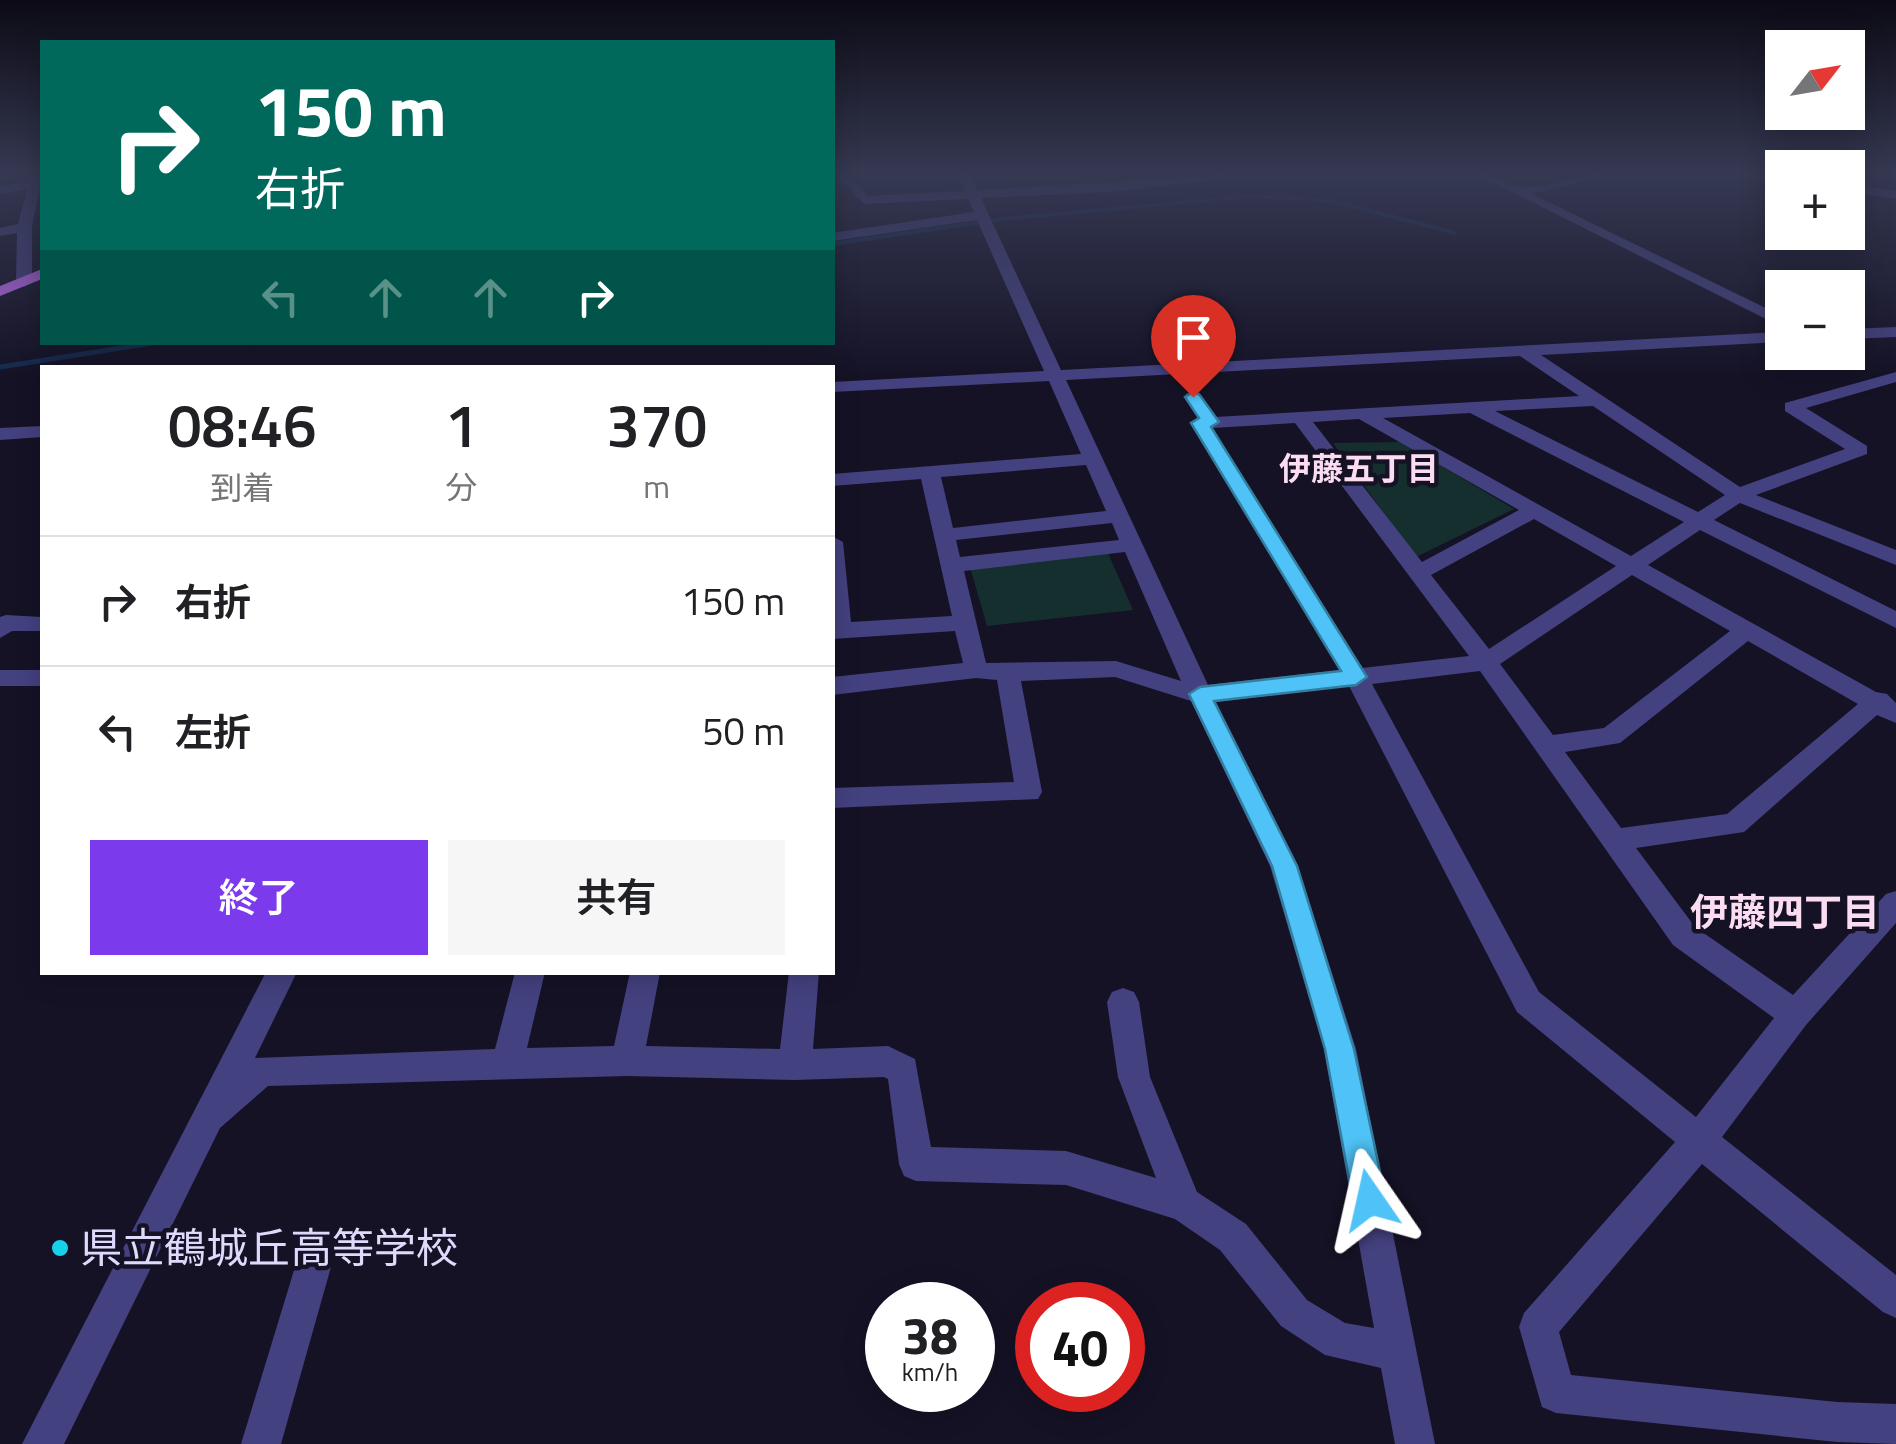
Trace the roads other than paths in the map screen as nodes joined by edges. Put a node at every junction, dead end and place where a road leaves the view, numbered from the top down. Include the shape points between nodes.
1 (22, 242) edge
2 (994, 242) edge
3 (1622, 242) edge
4 (40, 275) edge
5 (8, 289) edge
6 (1765, 314) edge
7 (1865, 334) edge
8 (1892, 334) edge
9 (1765, 338) edge
10 (1523, 350) junction
11 (1052, 373) junction
12 (1896, 377) edge
13 (1869, 384) junction
14 (835, 387) edge
15 (1896, 396) edge
16 (1193, 397) dead end
17 (1596, 400) junction
18 (1476, 409) junction
19 (1362, 414) junction
20 (1301, 418) junction
21 (1210, 422) junction
22 (40, 432) edge
23 (0, 434) edge
24 (1093, 460) junction
25 (930, 473) junction
26 (835, 480) edge
27 (1738, 495) junction
28 (1533, 511) junction
29 (1118, 516) junction
30 (1700, 521) junction
31 (946, 535) junction
32 (1132, 545) junction
33 (1896, 558) edge
34 (954, 564) junction
35 (1633, 564) junction
36 (1418, 573) junction
37 (1896, 620) edge
38 (968, 623) junction
39 (40, 624) edge
40 (836, 628) edge
41 (1749, 628) junction
42 (0, 630) edge
43 (40, 656) edge
44 (1486, 662) junction
45 (976, 670) junction
46 (1008, 673) junction
47 (22, 677) edge
48 (1356, 677) junction
49 (835, 686) edge
50 (1200, 694) junction
51 (1887, 707) edge
52 (1545, 746) junction
53 (835, 798) edge
54 (1615, 840) junction
55 (1896, 903) edge
56 (280, 975) edge
57 (529, 975) edge
58 (644, 975) edge
59 (804, 975) edge
60 (1123, 1002) dead end
61 (1796, 1015) junction
62 (627, 1061) junction
63 (507, 1064) junction
64 (795, 1065) junction
65 (205, 1119) junction
66 (1700, 1139) junction
67 (1184, 1204) junction
68 (313, 1266) dead end
69 (1896, 1299) edge
70 (1399, 1352) junction
71 (1896, 1424) edge
72 (1841, 1433) edge
73 (42, 1444) edge
74 (260, 1444) edge
75 (1415, 1444) edge

1 - 5 street
2 - 11 street
3 - 6 street
4 - 5 main road
7 - 8 street
9 - 10 street
10 - 11 street
10 - 17 street
11 - 14 street
11 - 24 street
12 - 13 street
13 - 15 street
13 - 27 street via 1791,407 1860,450
16 - 21 street
17 - 18 street
17 - 27 street
18 - 19 street
18 - 30 street
19 - 20 street
19 - 28 street
20 - 21 street
20 - 36 street
21 - 48 street via 1200,423
22 - 23 street
24 - 25 street
24 - 29 street
25 - 26 street
25 - 31 street
27 - 30 street
27 - 33 street
28 - 35 street
28 - 36 street
29 - 31 street
29 - 32 street
30 - 35 street
30 - 37 street
31 - 34 street
32 - 34 street
32 - 50 street
34 - 38 street
35 - 41 street
35 - 44 street
36 - 44 street
38 - 40 street
38 - 45 street
39 - 42 street via 6,623
41 - 51 street
41 - 52 street via 1611,736
43 - 47 street
44 - 48 street
44 - 52 street
45 - 46 street
45 - 49 street
46 - 50 street via 1116,669
46 - 53 street via 1029,792
48 - 50 street
48 - 66 street via 1528,1002
50 - 70 street via 1284,866 1340,1049
51 - 54 street via 1734,824
52 - 54 street
54 - 61 street via 1684,936
55 - 61 street
56 - 65 street
57 - 63 street
58 - 62 street
59 - 64 street
60 - 67 street via 1134,1077
61 - 66 street
62 - 63 street
62 - 64 street
63 - 65 street via 262,1071
64 - 67 street via 888,1061 903,1070 916,1164 1066,1168
65 - 73 street
66 - 69 street
66 - 72 street via 1538,1327 1556,1393
67 - 70 street via 1233,1236 1294,1314 1339,1341
68 - 74 street
70 - 75 street
71 - 72 street

